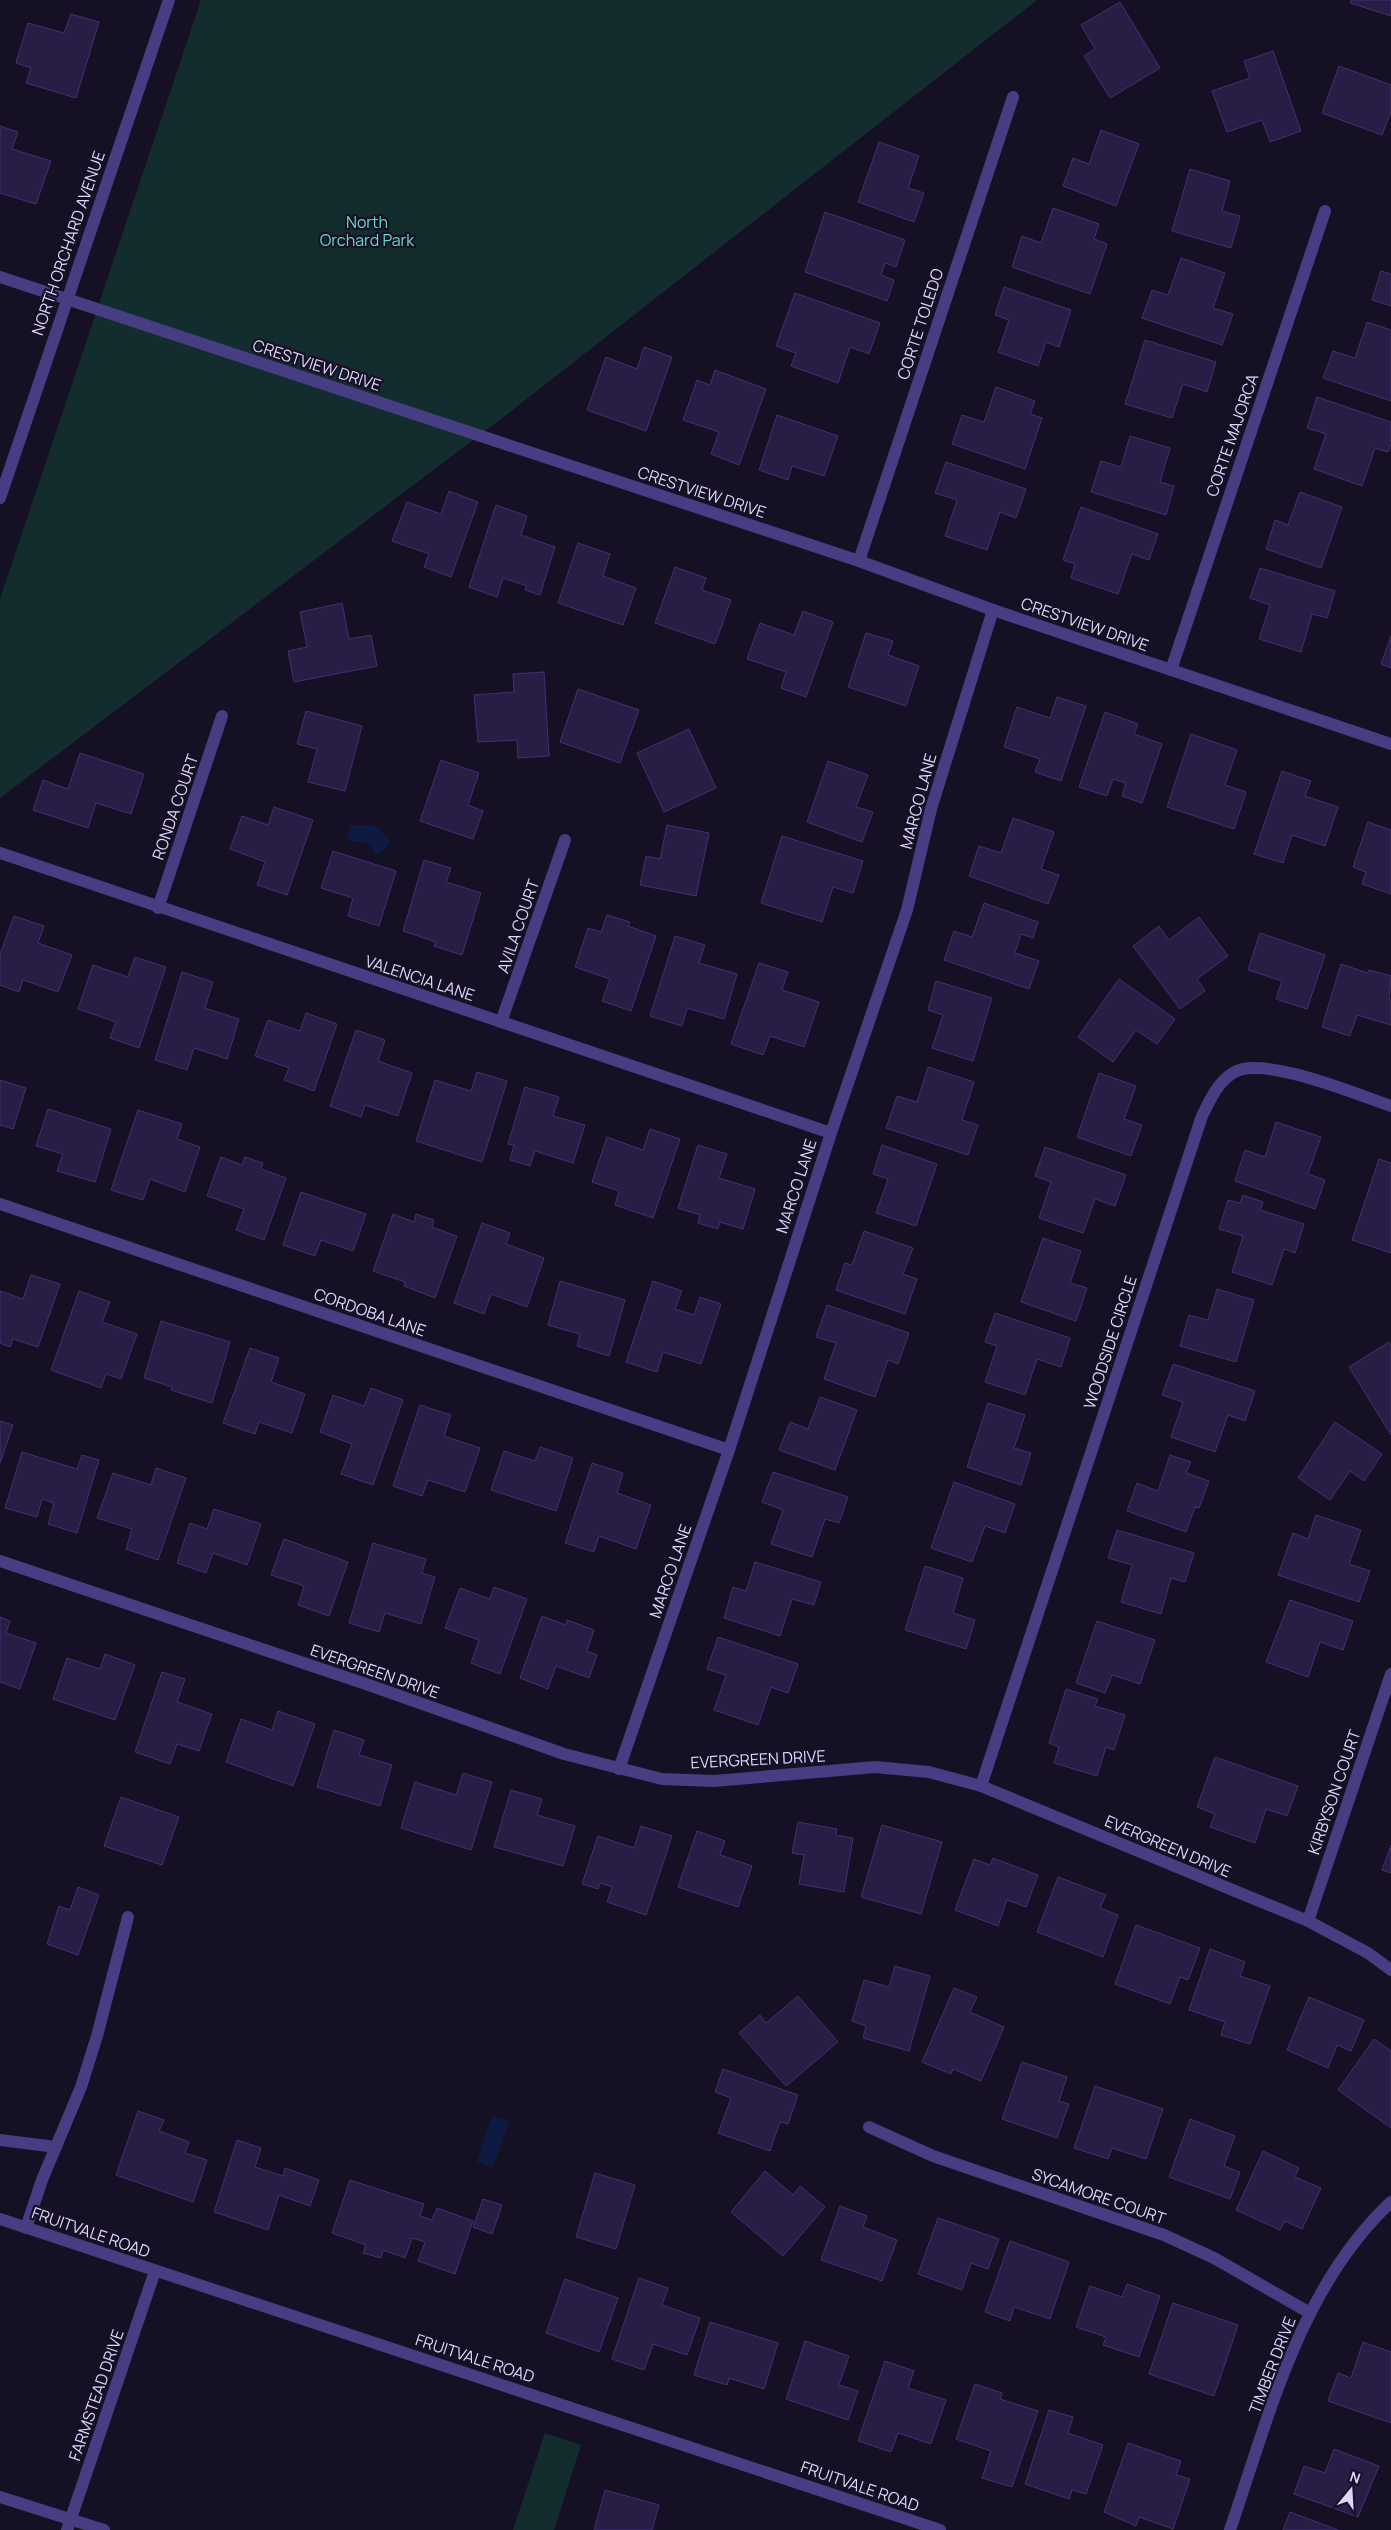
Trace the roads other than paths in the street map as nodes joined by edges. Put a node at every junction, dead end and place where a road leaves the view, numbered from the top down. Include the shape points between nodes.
1 (169, 0) edge
2 (1013, 96) dead end
3 (1325, 211) dead end
4 (0, 277) edge
5 (65, 300) junction
6 (0, 498) edge
7 (859, 561) junction
8 (993, 610) junction
9 (1171, 670) junction
10 (222, 716) dead end
11 (1391, 744) edge
12 (565, 840) dead end
13 (0, 853) edge
14 (158, 908) junction
15 (501, 1022) junction
16 (1391, 1106) edge
17 (830, 1133) junction
18 (0, 1204) edge
19 (729, 1450) junction
20 (0, 1561) edge
21 (1391, 1674) edge
22 (619, 1769) junction
23 (981, 1786) junction
24 (128, 1917) dead end
25 (1308, 1921) junction
26 (1391, 1970) edge
27 (869, 2127) dead end
28 (0, 2140) edge
29 (56, 2147) junction
30 (1391, 2202) edge
31 (0, 2219) edge
32 (26, 2228) junction
33 (155, 2271) junction
34 (1310, 2313) junction
35 (0, 2497) edge
36 (69, 2525) edge
37 (104, 2530) edge
38 (940, 2530) edge
39 (1230, 2530) edge

1 - 5 street, NORTH ORCHARD AVENUE
2 - 7 street, CORTE TOLEDO
3 - 9 street, CORTE MAJORCA
4 - 5 street, CRESTVIEW DRIVE
5 - 6 street, NORTH ORCHARD AVENUE
5 - 7 street, CRESTVIEW DRIVE
7 - 8 street, CRESTVIEW DRIVE
8 - 9 street, CRESTVIEW DRIVE
8 - 17 street, MARCO LANE via 931,809 908,910
9 - 11 street, CRESTVIEW DRIVE
10 - 14 street, RONDA COURT
12 - 15 street, AVILA COURT
13 - 14 street, VALENCIA LANE
14 - 15 street, VALENCIA LANE
15 - 17 street, VALENCIA LANE
16 - 23 street, WOODSIDE CIRCLE via 1288,1071 1256,1066 1234,1072 1217,1088 1202,1116
17 - 19 street, MARCO LANE
18 - 19 street, CORDOBA LANE
19 - 22 street, MARCO LANE
20 - 22 street, EVERGREEN DRIVE via 564,1754
21 - 25 street, KIRBYSON COURT
22 - 23 street, EVERGREEN DRIVE via 662,1779 714,1781 874,1767 929,1772
23 - 25 street, EVERGREEN DRIVE
24 - 29 street via 97,2036
25 - 26 street, EVERGREEN DRIVE via 1368,1953
27 - 34 street, SYCAMORE COURT via 933,2156 1164,2235 1214,2258
28 - 29 street
29 - 32 street
30 - 34 street, TIMBER DRIVE via 1341,2260
31 - 32 street, FRUITVALE ROAD
32 - 33 street, FRUITVALE ROAD
33 - 36 street, FARMSTEAD DRIVE
33 - 38 street, FRUITVALE ROAD
34 - 39 street, TIMBER DRIVE via 1293,2347
35 - 36 street
36 - 37 street

